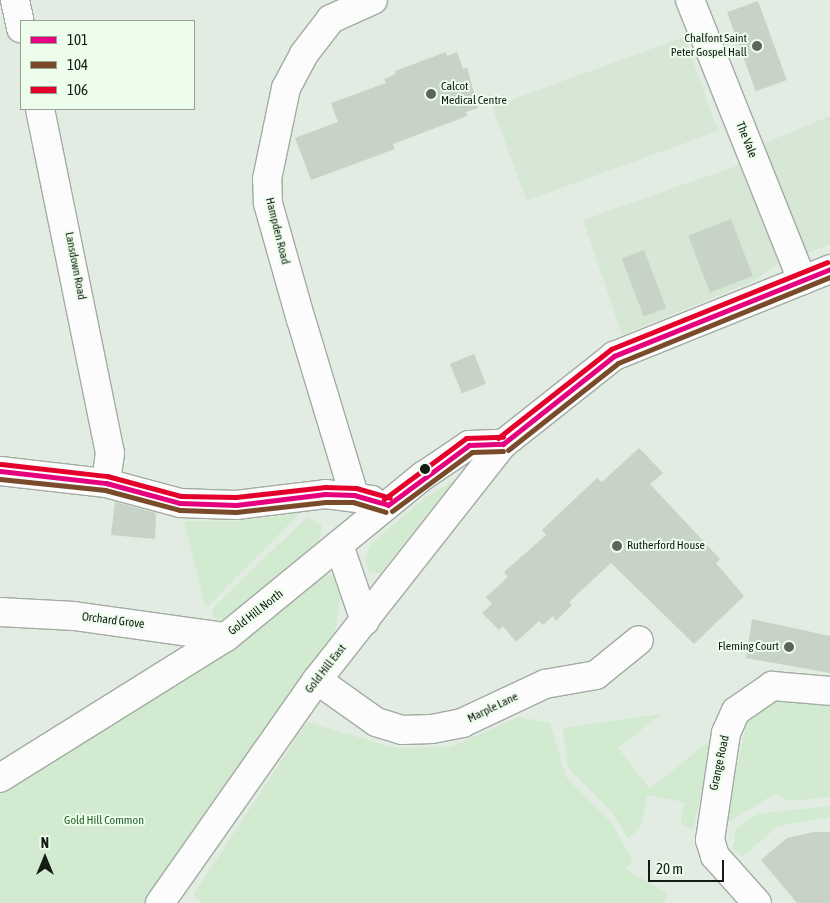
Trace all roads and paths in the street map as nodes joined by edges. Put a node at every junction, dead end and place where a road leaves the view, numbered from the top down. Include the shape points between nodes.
1 (15, 0) edge
2 (373, 0) edge
3 (690, 0) edge
4 (20, 23) edge
5 (40, 110) edge
6 (830, 269) edge
7 (802, 280) junction
8 (503, 444) junction
9 (0, 471) edge
10 (106, 483) junction
11 (354, 495) junction
12 (388, 505) junction
13 (340, 548) junction
14 (0, 612) edge
15 (365, 621) junction
16 (226, 637) junction
17 (640, 640) dead end
18 (317, 680) junction
19 (830, 691) edge
20 (0, 778) edge
21 (171, 899) edge
22 (756, 903) edge

1 - 4 street
2 - 11 street, Hampden Road via 331,19 304,54 286,88 267,179 268,203
3 - 7 street, The Vale
5 - 10 street, Lansdown Road via 110,453
6 - 7 street, Gold Hill East
7 - 8 street, Gold Hill East via 614,356
8 - 12 street, Gold Hill North via 469,445
8 - 15 street, Gold Hill East
9 - 10 street
10 - 11 street via 180,503 208,505
11 - 12 street
12 - 13 street, Gold Hill North
13 - 15 street
13 - 16 street, Gold Hill North
14 - 16 street, Orchard Grove via 74,616
15 - 18 street, Gold Hill East
16 - 20 street, Gold Hill North
17 - 18 street, Marple Lane via 596,674 545,684 462,723 432,729 402,730 376,722
18 - 21 street, Gold Hill East
19 - 22 street, Grange Road via 772,686 736,711 726,733 710,840 715,856

